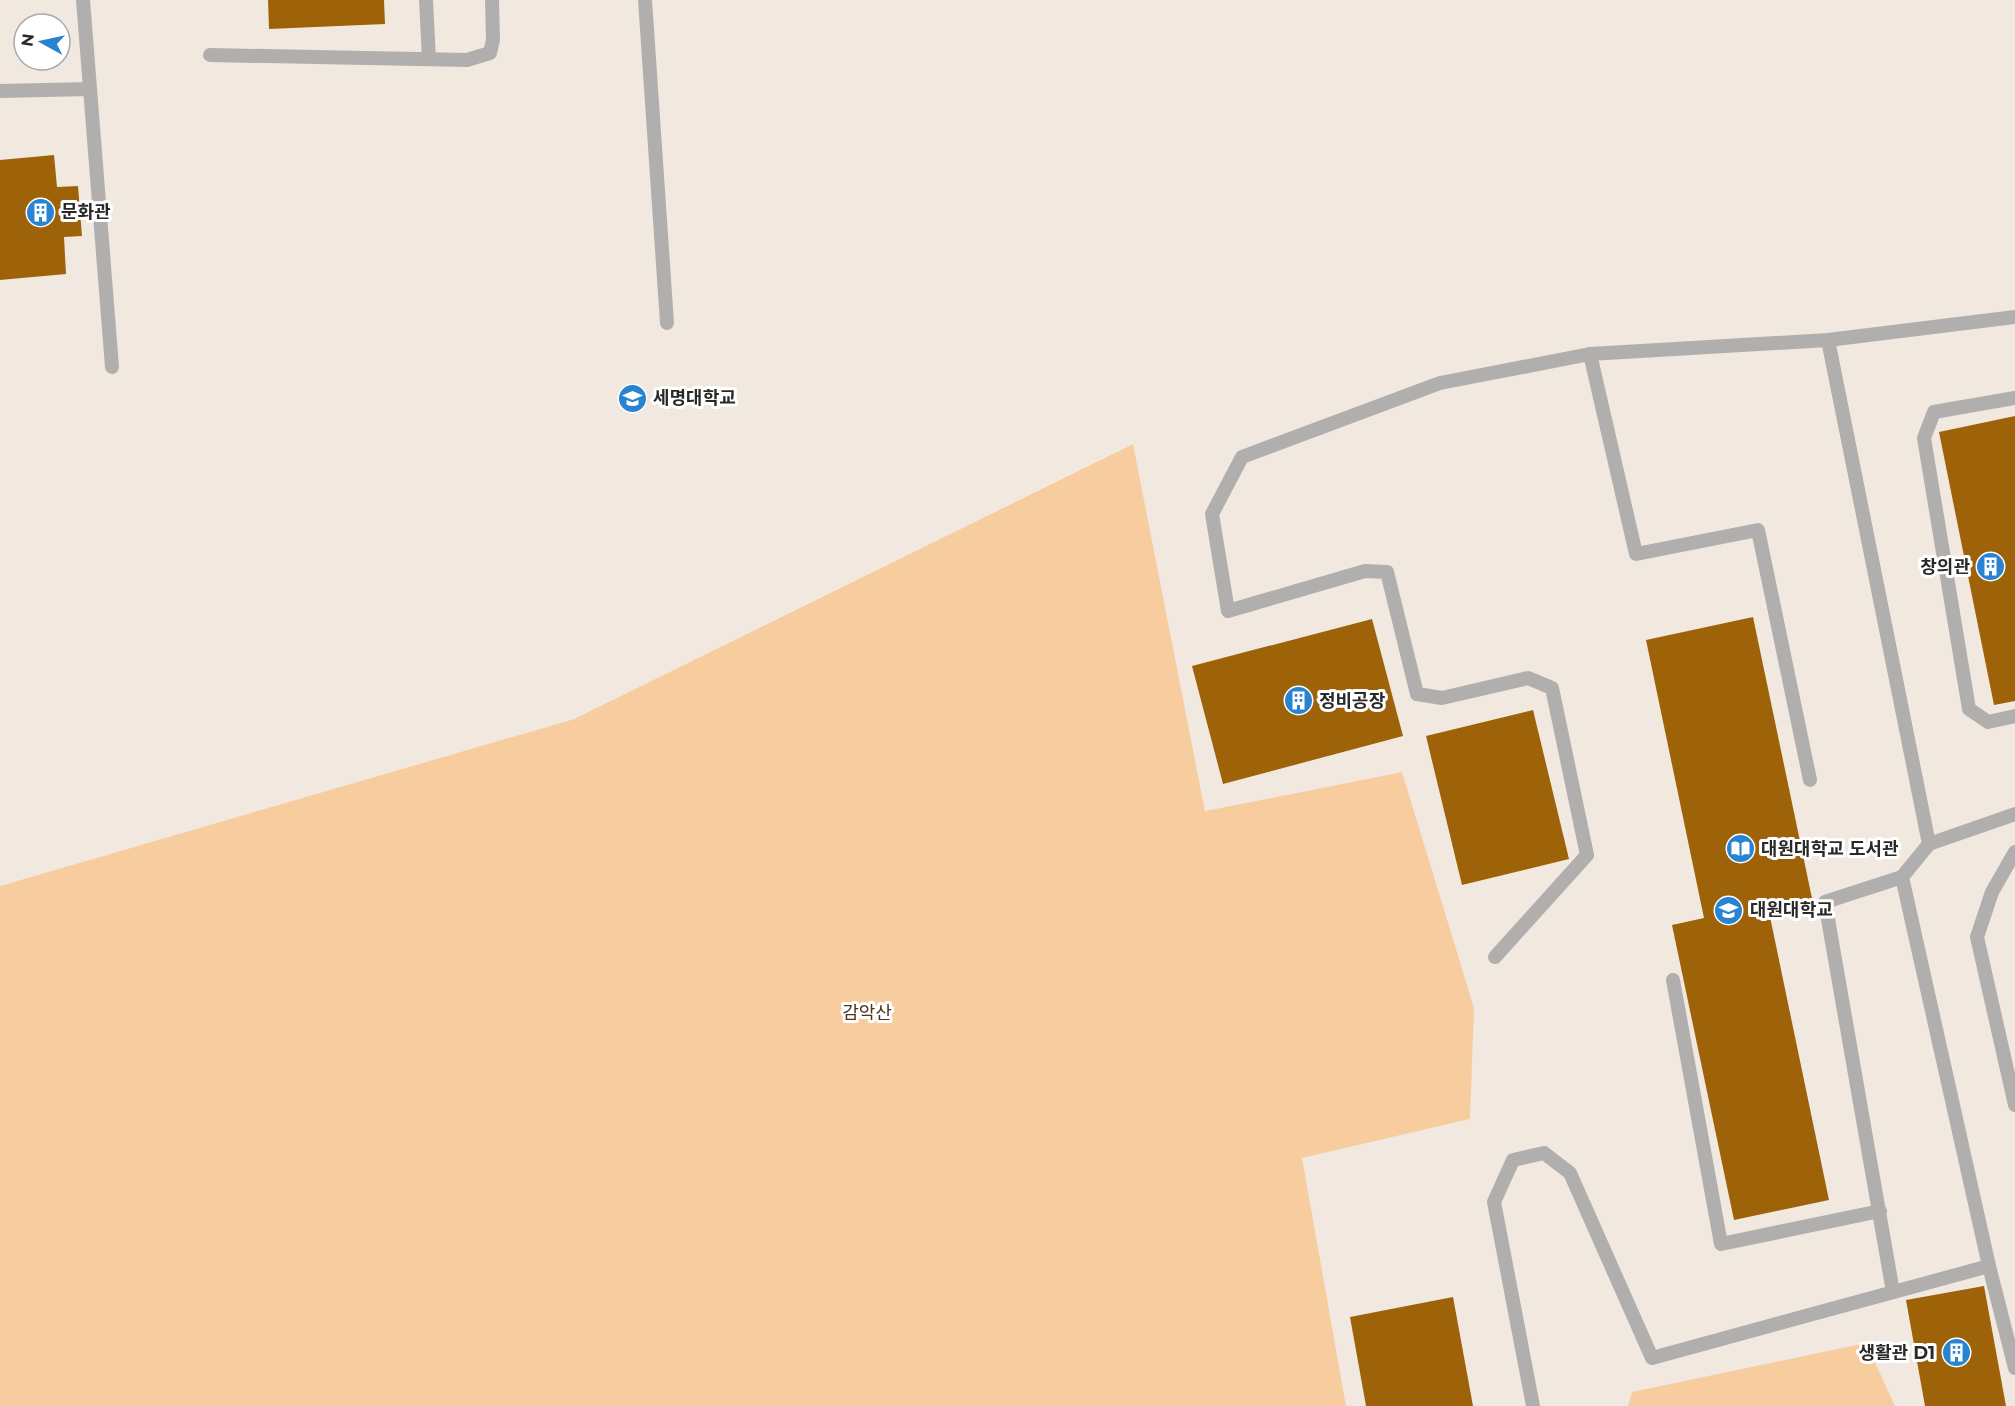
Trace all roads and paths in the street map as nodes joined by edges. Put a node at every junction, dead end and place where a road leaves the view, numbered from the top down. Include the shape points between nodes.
1 (83, 0) edge
2 (426, 0) edge
3 (492, 0) edge
4 (645, 0) edge
5 (210, 55) dead end
6 (429, 59) junction
7 (90, 89) junction
8 (0, 91) edge
9 (2015, 317) edge
10 (667, 323) dead end
11 (1828, 340) junction
12 (1590, 354) junction
13 (112, 367) dead end
14 (2015, 398) edge
15 (2015, 716) edge
16 (1810, 780) dead end
17 (2015, 814) edge
18 (1929, 844) junction
19 (2015, 852) edge
20 (1902, 877) junction
21 (1495, 957) dead end
22 (1673, 980) dead end
23 (2015, 1105) edge
24 (1880, 1211) junction
25 (1989, 1266) junction
26 (1893, 1292) junction
27 (2015, 1368) edge
28 (1533, 1406) edge

1 - 7 lane
2 - 6 lane
3 - 6 lane via 490,52 467,60
4 - 10 lane
5 - 6 lane
7 - 8 lane
7 - 13 lane
9 - 11 lane
11 - 12 lane
11 - 18 lane
12 - 16 lane via 1636,554 1758,530
12 - 21 lane via 1440,383 1242,457 1212,514 1228,611 1365,571 1387,572 1417,694 1442,698 1528,678 1552,688 1587,855
14 - 15 lane via 1934,412 1924,438 1969,709 1988,722
17 - 18 lane
18 - 20 lane
19 - 23 lane via 1992,892 1977,937
20 - 24 lane via 1825,902
20 - 25 lane
22 - 24 lane via 1721,1244
24 - 26 lane
25 - 26 lane
25 - 27 lane
26 - 28 lane via 1652,1358 1570,1173 1544,1153 1513,1160 1494,1202

